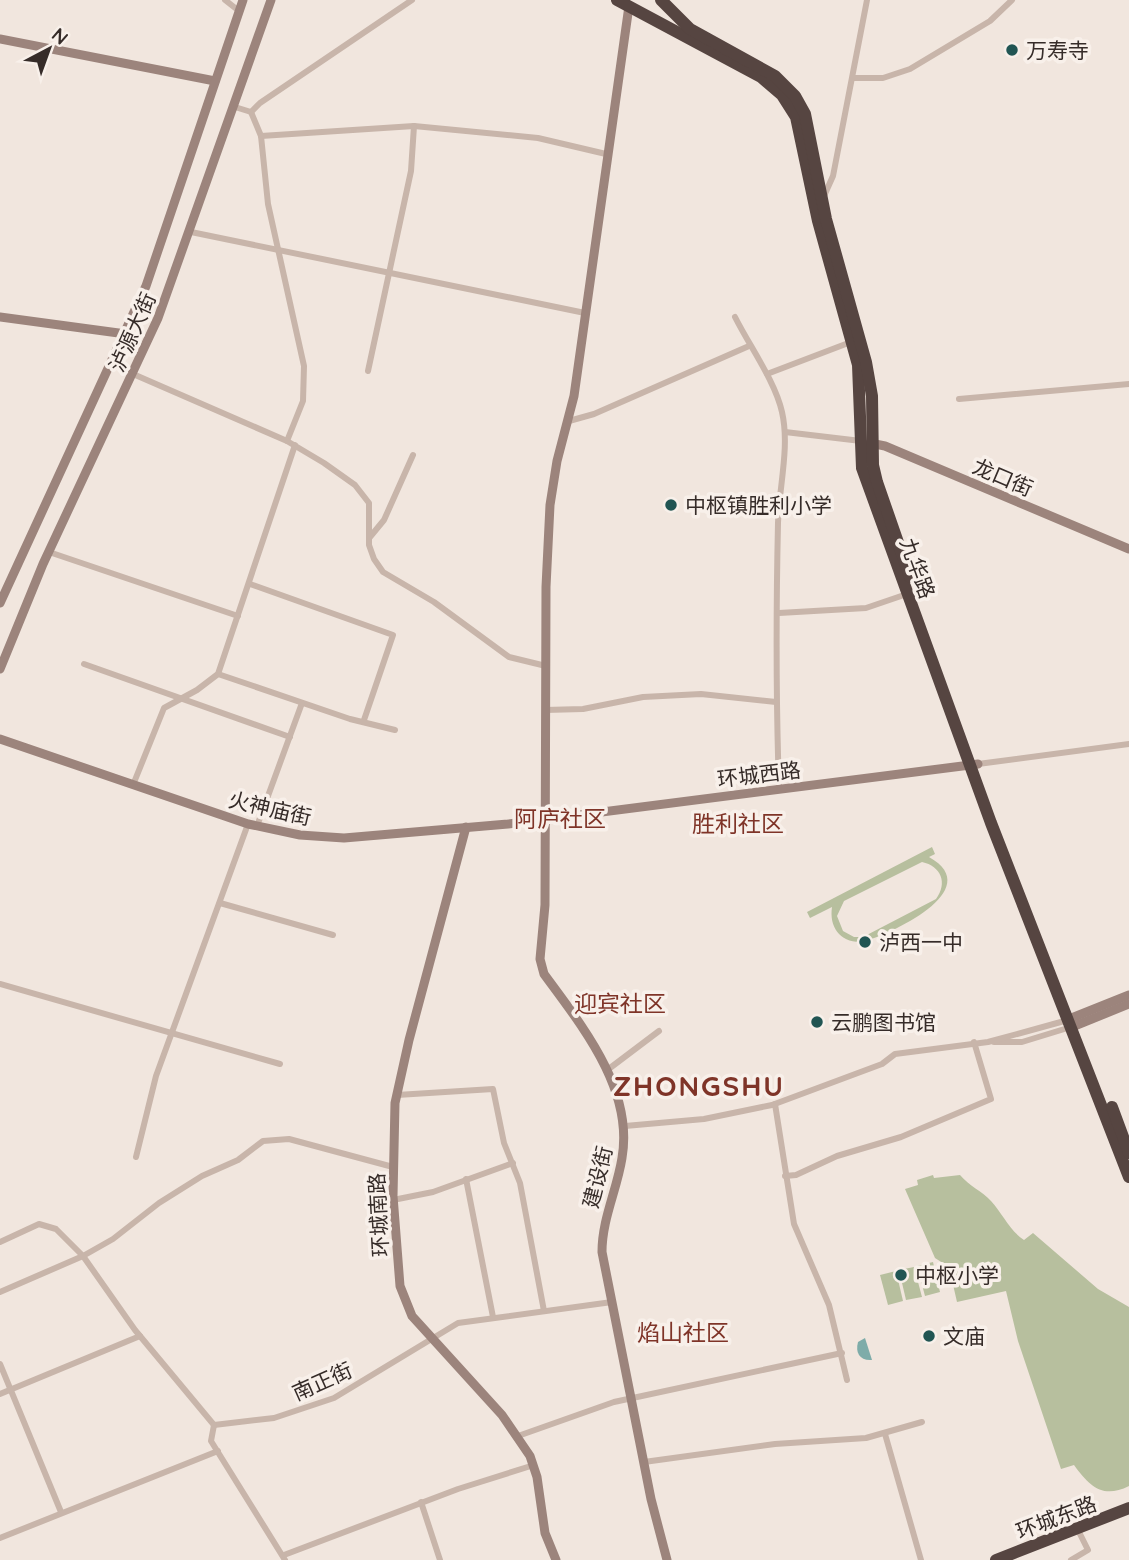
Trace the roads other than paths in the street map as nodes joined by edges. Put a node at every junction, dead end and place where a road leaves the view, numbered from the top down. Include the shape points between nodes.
1 (225, 0) edge
2 (243, 0) edge
3 (271, 0) edge
4 (412, 0) edge
5 (649, 0) edge
6 (867, 0) edge
7 (1012, 0) edge
8 (664, 1) edge
9 (623, 3) edge
10 (239, 11) junction
11 (643, 14) junction
12 (656, 21) junction
13 (0, 39) edge
14 (853, 78) junction
15 (215, 81) junction
16 (234, 107) junction
17 (251, 112) junction
18 (414, 126) junction
19 (261, 136) junction
20 (606, 154) junction
21 (822, 198) junction
22 (191, 232) junction
23 (279, 251) junction
24 (389, 274) junction
25 (585, 313) junction
26 (0, 317) edge
27 (735, 317) dead end
28 (126, 334) junction
29 (851, 342) junction
30 (749, 346) junction
31 (368, 371) dead end
32 (133, 374) junction
33 (767, 374) junction
34 (1129, 384) edge
35 (960, 399) dead end
36 (569, 421) junction
37 (785, 432) junction
38 (288, 440) junction
39 (867, 442) junction
40 (295, 445) junction
41 (413, 455) dead end
42 (370, 537) junction
43 (1129, 549) edge
44 (49, 552) junction
45 (250, 584) junction
46 (907, 594) junction
47 (0, 603) edge
48 (779, 612) junction
49 (239, 616) junction
50 (84, 664) dead end
51 (545, 666) junction
52 (0, 669) edge
53 (218, 674) junction
54 (182, 698) junction
55 (776, 702) junction
56 (302, 703) junction
57 (545, 710) junction
58 (364, 720) junction
59 (395, 730) dead end
60 (290, 737) junction
61 (0, 739) edge
62 (1129, 744) edge
63 (974, 765) junction
64 (133, 785) junction
65 (779, 789) junction
66 (544, 819) junction
67 (253, 825) junction
68 (466, 827) junction
69 (220, 903) junction
70 (333, 935) dead end
71 (0, 984) edge
72 (1129, 995) edge
73 (1129, 1004) edge
74 (1074, 1021) junction
75 (659, 1031) dead end
76 (174, 1033) junction
77 (974, 1042) junction
78 (280, 1064) dead end
79 (606, 1072) junction
80 (397, 1095) junction
81 (775, 1104) junction
82 (625, 1126) junction
83 (1129, 1153) edge
84 (136, 1157) dead end
85 (513, 1163) junction
86 (393, 1167) junction
87 (785, 1175) junction
88 (1129, 1177) edge
89 (466, 1180) junction
90 (393, 1200) junction
91 (0, 1242) edge
92 (83, 1256) junction
93 (0, 1292) edge
94 (612, 1303) junction
95 (544, 1311) junction
96 (492, 1317) junction
97 (140, 1336) junction
98 (433, 1339) junction
99 (842, 1353) junction
100 (0, 1364) edge
101 (847, 1380) dead end
102 (11, 1390) junction
103 (0, 1394) edge
104 (631, 1398) junction
105 (922, 1422) dead end
106 (214, 1425) junction
107 (885, 1434) junction
108 (518, 1436) junction
109 (218, 1451) junction
110 (644, 1462) junction
111 (534, 1465) junction
112 (421, 1502) junction
113 (1129, 1508) edge
114 (61, 1512) junction
115 (1078, 1530) junction
116 (0, 1538) edge
117 (285, 1558) edge
118 (440, 1560) edge
119 (556, 1560) edge
120 (667, 1560) edge
121 (921, 1560) edge
122 (996, 1560) edge
123 (1071, 1560) edge

1 - 10 street
2 - 10 main road, 泸源大街
3 - 16 main road, 泸源大街
4 - 17 street
5 - 11 highway
6 - 14 street
7 - 14 street via 990,21 910,69 883,78
8 - 12 highway
8 - 21 highway, 九华路 via 690,29 765,69 795,96 811,135
9 - 11 highway, 九华路
9 - 20 main road, 建设街
10 - 15 main road, 泸源大街
11 - 12 highway, 九华路
12 - 29 highway, 九华路 via 761,77 792,109
13 - 15 main road
14 - 21 street via 833,176
15 - 28 main road, 泸源大街 via 159,251
16 - 17 street
16 - 22 main road, 泸源大街
17 - 19 street
18 - 19 street
18 - 20 street via 538,138
18 - 24 street via 411,171
19 - 23 street via 266,192
20 - 25 main road, 建设街
21 - 39 highway, 九华路 via 866,362 872,396
22 - 23 street
22 - 32 main road, 泸源大街
23 - 24 street
23 - 38 street via 305,376 303,401
24 - 25 street
24 - 31 street
25 - 36 main road, 建设街
26 - 28 main road
27 - 30 street
28 - 47 main road, 泸源大街
29 - 33 street
29 - 39 highway, 九华路
30 - 33 street
30 - 36 street
32 - 38 street
32 - 44 main road, 泸源大街
33 - 37 street
34 - 35 street
36 - 51 main road, 建设街 via 550,505
37 - 39 street
37 - 48 street via 779,484
38 - 40 street
39 - 43 main road, 龙口街
39 - 46 highway, 九华路 via 862,468
39 - 63 highway, 九华路
40 - 42 street via 365,495 371,509
40 - 45 street
41 - 42 street via 384,520
42 - 51 street via 374,559 387,575 434,602 509,657
44 - 49 street
44 - 52 main road, 泸源大街
45 - 49 street
45 - 58 street via 393,635
46 - 48 street via 866,608
46 - 63 highway, 九华路
48 - 55 street
49 - 53 street
50 - 54 street
51 - 57 main road, 建设街
53 - 54 street
53 - 56 street
54 - 60 street
54 - 64 street via 161,713
55 - 57 street via 701,694
55 - 65 street
56 - 58 street
56 - 60 street
57 - 66 main road, 建设街
58 - 59 street
60 - 67 street
61 - 64 main road, 火神庙街
62 - 63 street
63 - 65 main road, 环城西路
63 - 74 highway, 九华路
64 - 67 main road, 火神庙街
65 - 66 main road, 环城西路
66 - 68 main road, 火神庙街
66 - 79 main road, 建设街 via 541,966
67 - 68 main road, 火神庙街 via 344,838
67 - 69 street
68 - 80 main road, 环城南路
69 - 70 street
69 - 76 street
71 - 76 street
72 - 74 main road
73 - 74 main road
74 - 77 street
74 - 83 highway, 九华路
74 - 88 highway, 九华路
75 - 79 street
76 - 78 street
76 - 84 street via 149,1099
77 - 81 street via 895,1054 882,1064
77 - 87 street via 991,1100 901,1137
79 - 82 main road, 建设街
80 - 85 street via 493,1089
80 - 86 main road, 环城南路
81 - 82 street via 704,1119
81 - 87 street
82 - 94 main road, 建设街 via 621,1166 602,1242
85 - 89 street
85 - 95 street
86 - 90 main road, 环城南路
86 - 92 street via 289,1139 268,1139 184,1187
87 - 99 street via 798,1236 829,1305
89 - 90 street
89 - 96 street
90 - 98 main road, 环城南路 via 401,1293 412,1316
91 - 92 street via 43,1224
92 - 93 street
92 - 97 street
94 - 95 street, 南正街
94 - 104 main road, 建设街
95 - 96 street, 南正街
96 - 98 street, 南正街 via 458,1323
97 - 102 street
97 - 106 street
98 - 106 street, 南正街 via 312,1407 261,1421
98 - 108 main road, 环城南路
99 - 101 street
99 - 104 street
100 - 102 street
102 - 103 street
102 - 114 street
104 - 108 street
104 - 110 main road, 建设街
105 - 107 street
106 - 109 street via 211,1436
107 - 110 street
107 - 121 street
108 - 111 main road, 环城南路
109 - 114 street
109 - 117 street
110 - 120 main road, 建设街
111 - 112 street
111 - 119 main road, 环城南路 via 545,1533
112 - 117 street
112 - 118 street
113 - 115 highway, 环城东路
114 - 116 street
115 - 122 highway, 环城东路
115 - 123 street via 1088,1550

